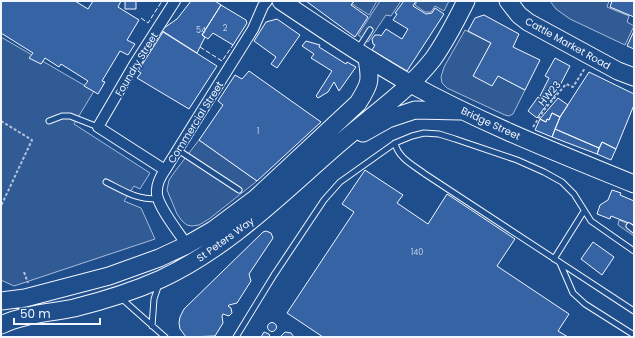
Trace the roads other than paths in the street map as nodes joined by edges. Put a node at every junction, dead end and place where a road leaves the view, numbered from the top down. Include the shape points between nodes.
1 (174, 1) edge
2 (267, 1) edge
3 (281, 1) edge
4 (466, 1) edge
5 (508, 1) edge
6 (370, 30) dead end
7 (362, 55) junction
8 (634, 77) edge
9 (411, 84) junction
10 (466, 112) junction
11 (49, 121) dead end
12 (98, 127) junction
13 (395, 143) junction
14 (178, 150) junction
15 (330, 152) junction
16 (165, 170) junction
17 (627, 181) edge
18 (106, 182) dead end
19 (239, 190) dead end
20 (158, 199) junction
21 (584, 210) junction
22 (628, 226) dead end
23 (634, 230) edge
24 (187, 245) junction
25 (634, 251) edge
26 (554, 259) junction
27 (559, 262) junction
28 (160, 279) junction
29 (115, 293) junction
30 (1, 301) edge
31 (634, 311) edge
32 (1, 325) edge
33 (152, 326) junction
34 (634, 335) edge
35 (165, 337) edge
36 (236, 337) edge

1 - 12 street, Foundry Street
2 - 14 street, Commercial Street via 253,29
3 - 7 highway, Bridge Street
4 - 9 highway, St Peters Way via 433,59
5 - 8 highway, Cattle Market Road via 528,22 618,71
6 - 7 lane
7 - 9 highway, Bridge Street
7 - 24 highway, St Peters Way via 370,81 358,103 256,198 213,230
9 - 10 highway, Bridge Street
9 - 15 highway, St Peters Way
10 - 15 highway via 415,110 388,119
10 - 17 highway, Bridge Street
11 - 12 lane via 70,116
12 - 16 street
13 - 21 lane via 424,133 439,134 517,160 562,182 574,194
13 - 26 lane via 398,153 404,159
13 - 36 lane via 340,182 324,200
14 - 16 street, Commercial Street
14 - 19 lane
15 - 28 highway, St Peters Way via 227,239
16 - 20 street, Commercial Street via 158,183
18 - 20 lane via 143,199
20 - 24 street
21 - 25 lane via 591,221
21 - 26 lane
22 - 23 lane
24 - 30 highway, St Peters Way via 101,281
26 - 27 lane
27 - 31 lane
27 - 34 lane via 573,292 585,304
28 - 29 highway, St Peters Way
28 - 33 lane via 154,299
29 - 32 highway, St Peters Way via 76,307 25,317
29 - 33 lane
33 - 35 lane

